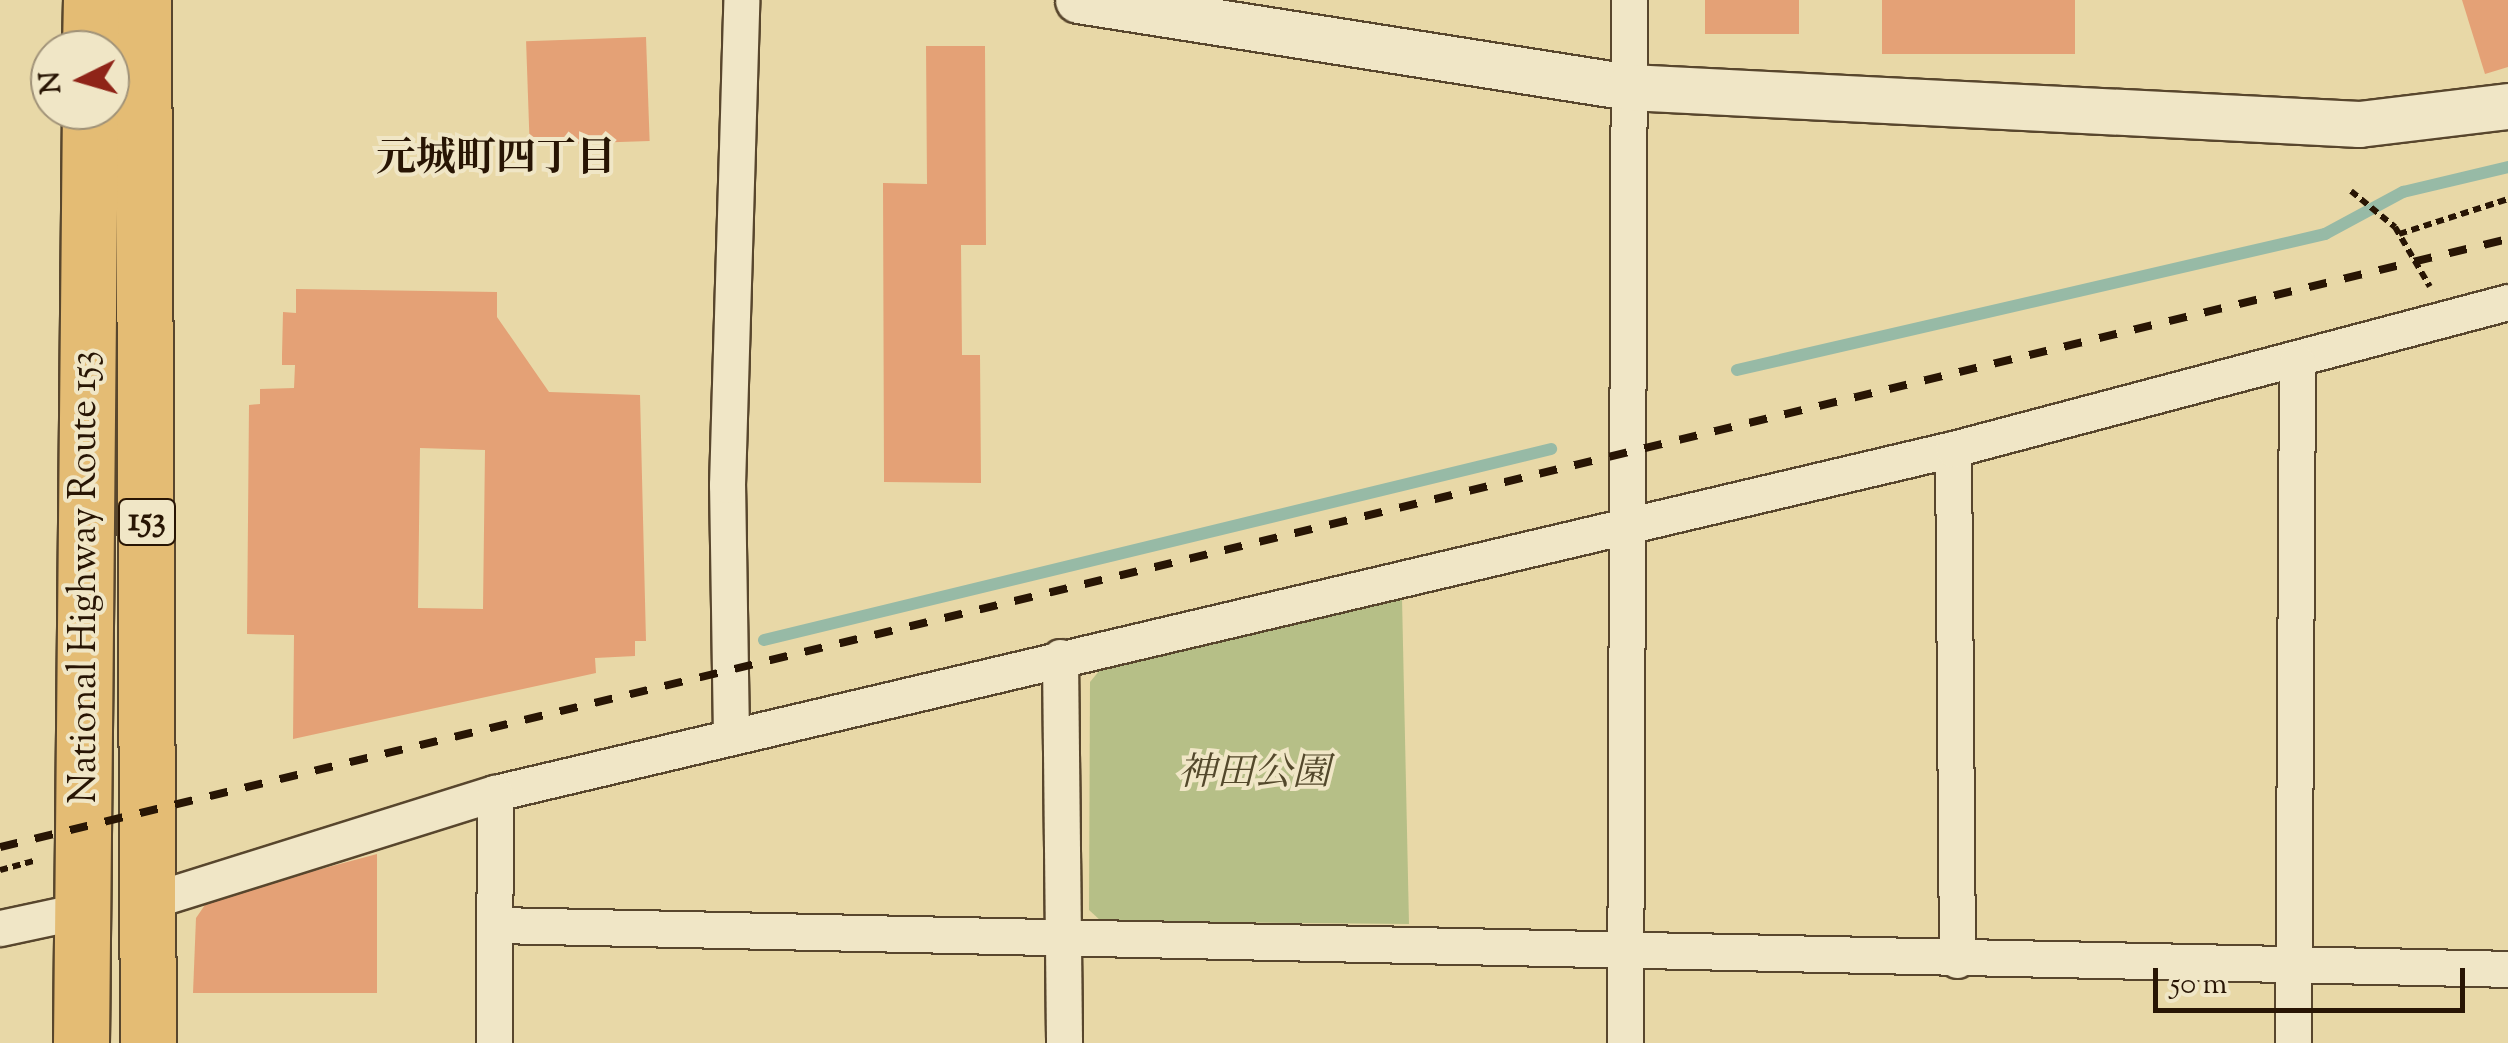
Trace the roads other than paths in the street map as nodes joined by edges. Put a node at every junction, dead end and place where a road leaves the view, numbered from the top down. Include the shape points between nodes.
1 (91, 0) edge
2 (143, 0) edge
3 (741, 0) edge
4 (1078, 0) edge
5 (1629, 0) edge
6 (90, 30) edge
7 (1629, 88) junction
8 (2508, 106) edge
9 (90, 130) edge
10 (2508, 302) edge
11 (2297, 362) junction
12 (1953, 449) junction
13 (1628, 520) junction
14 (1060, 658) junction
15 (731, 736) junction
16 (495, 793) junction
17 (150, 901) junction
18 (84, 910) junction
19 (497, 925) junction
20 (0, 928) edge
21 (1062, 938) junction
22 (1623, 952) junction
23 (1957, 960) junction
24 (2294, 966) junction
25 (2508, 969) edge
26 (81, 1043) edge
27 (148, 1043) edge
28 (494, 1043) edge
29 (1064, 1043) edge
30 (1624, 1043) edge
31 (2293, 1043) edge

1 - 6 highway
2 - 17 highway, National Highway Route 153 / 153
3 - 15 street via 727,486
4 - 7 street
5 - 7 street
7 - 8 street via 2359,124
7 - 13 street
9 - 18 highway, National Highway Route 153 / 153
10 - 11 street
11 - 12 street
11 - 24 street
12 - 13 street
12 - 23 street
13 - 14 street
13 - 22 street
14 - 15 street
14 - 21 street
15 - 16 street
16 - 17 street
16 - 19 street
17 - 27 highway, National Highway Route 153 / 153
18 - 20 street
18 - 26 highway, National Highway Route 153 / 153
19 - 21 street
19 - 28 street
21 - 22 street
21 - 29 street
22 - 23 street
22 - 30 street
23 - 24 street
24 - 25 street
24 - 31 street

